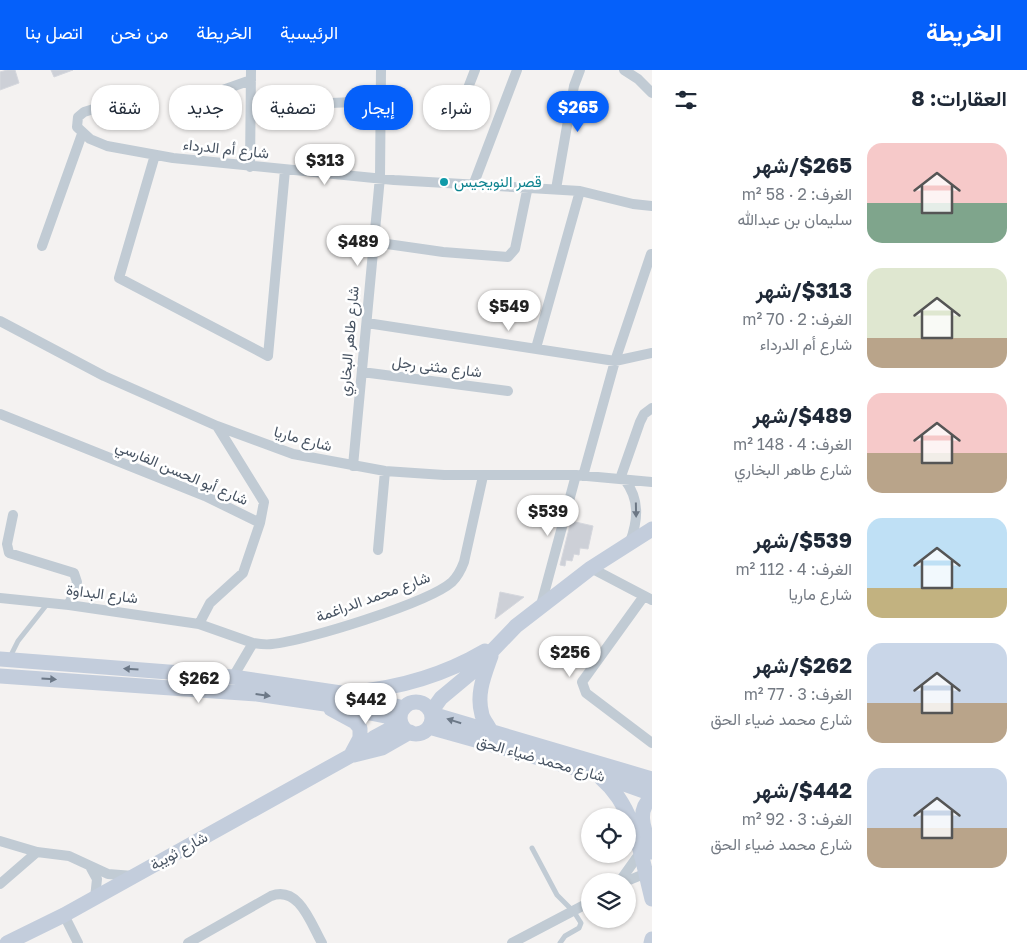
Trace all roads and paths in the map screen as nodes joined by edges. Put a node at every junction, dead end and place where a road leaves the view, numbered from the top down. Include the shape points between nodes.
1 (380, 70) edge
2 (475, 70) edge
3 (517, 70) edge
4 (580, 70) edge
5 (624, 70) edge
6 (251, 75) edge
7 (228, 85) edge
8 (380, 85) edge
9 (469, 85) edge
10 (652, 93) edge
11 (252, 106) joint
12 (91, 111) edge
13 (381, 130) edge
14 (82, 134) junction
15 (155, 156) junction
16 (250, 167) junction
17 (286, 170) junction
18 (380, 177) junction
19 (474, 183) junction
20 (528, 186) junction
21 (556, 189) junction
22 (580, 191) junction
23 (652, 206) edge
24 (373, 242) junction
25 (42, 246) dead end
26 (651, 254) edge
27 (0, 321) edge
28 (367, 323) junction
29 (536, 348) junction
30 (652, 353) edge
31 (615, 361) junction
32 (362, 372) junction
33 (508, 391) dead end
34 (652, 408) edge
35 (0, 414) edge
36 (217, 426) junction
37 (353, 466) junction
38 (385, 471) junction
39 (483, 476) junction
40 (580, 476) junction
41 (623, 480) junction
42 (652, 482) edge
43 (13, 515) dead end
44 (260, 523) junction
45 (652, 529) edge
46 (630, 542) junction
47 (378, 550) dead end
48 (591, 568) junction
49 (0, 598) edge
50 (648, 598) edge
51 (48, 603) junction
52 (69, 605) junction
53 (541, 605) junction
54 (199, 624) junction
55 (253, 643) junction
56 (495, 646) junction
57 (5, 659) edge
58 (481, 661) junction
59 (0, 676) edge
60 (233, 677) junction
61 (341, 693) junction
62 (325, 704) junction
63 (405, 717) junction
64 (431, 718) junction
65 (492, 738) junction
66 (652, 743) edge
67 (350, 756) junction
68 (596, 774) junction
69 (652, 779) edge
70 (652, 795) edge
71 (0, 841) edge
72 (532, 848) dead end
73 (37, 852) junction
74 (646, 852) edge
75 (91, 868) junction
76 (649, 872) edge
77 (627, 873) edge
78 (135, 876) junction
79 (636, 877) edge
80 (0, 884) edge
81 (95, 898) junction
82 (652, 899) edge
83 (581, 908) edge
84 (574, 912) junction
85 (64, 916) junction
86 (652, 939) edge
87 (7, 943) edge
88 (78, 943) edge
89 (188, 943) edge
90 (322, 943) edge
91 (512, 943) edge
92 (560, 943) edge
93 (650, 943) edge

1 - 8 street, شارع طاهر البخاري
2 - 9 street
3 - 19 street
4 - 21 street via 574,86
5 - 10 street
6 - 7 street
6 - 11 street
11 - 16 street
12 - 14 street via 78,117 77,127
13 - 18 street, شارع طاهر البخاري
14 - 15 street, شارع أم الدرداء via 107,146
14 - 25 street
15 - 16 street, شارع أم الدرداء
15 - 17 street via 119,278 268,356
16 - 17 street, شارع أم الدرداء
17 - 18 street, شارع أم الدرداء
18 - 19 street, شارع أم الدرداء
18 - 24 street, شارع طاهر البخاري
19 - 20 street, شارع أم الدرداء
20 - 21 street, شارع أم الدرداء
20 - 24 street via 515,249 508,257
21 - 22 street, شارع أم الدرداء
22 - 23 street, شارع أم الدرداء
22 - 29 street
24 - 28 street, شارع طاهر البخاري
26 - 31 street
27 - 36 street, شارع ماريا via 104,376
28 - 29 street
28 - 32 street, شارع طاهر البخاري
29 - 31 street
30 - 31 street
31 - 40 street
32 - 33 street, شارع مثنى رجل
32 - 37 street, شارع طاهر البخاري
34 - 41 street via 640,422
35 - 44 street, شارع أبو الحسن الفارسي via 205,496
36 - 37 street, شارع ماريا via 294,454
36 - 44 street via 264,502
37 - 38 street, شارع ماريا
38 - 39 street, شارع ماريا
38 - 47 street
39 - 40 street, شارع ماريا
39 - 55 street, شارع محمد الدراغمة via 464,562 451,583 427,596 331,630 282,643
40 - 41 street, شارع ماريا
40 - 53 street
41 - 42 street, شارع ماريا
41 -> 46 street via 634,495 637,511 636,527
43 - 52 street via 7,544 9,553 74,573 77,582
44 - 54 street, شارع أبو الحسن الفارسي via 243,573 210,602
45 - 46 main road
46 - 48 main road
48 - 50 street
48 - 53 main road
49 - 51 street, شارع البداوة
50 - 66 street via 592,666 582,688
51 - 52 street, شارع البداوة
51 - 57 lane
52 - 54 street, شارع البداوة
53 - 56 main road
54 - 55 street
55 - 60 street
56 - 58 main road
56 - 61 main road via 420,680
56 - 65 main road via 482,679 480,697 485,723
60 -> 57 main road
58 - 63 main road via 433,692
58 - 64 main road via 441,698
59 -> 62 main road via 257,694
60 - 61 main road
61 - 63 main road
62 - 63 main road
62 - 67 main road via 360,728 360,738
63 - 64 main road, شارع محمد ضياء الحق via 421,703
63 - 64 main road via 418,734
63 - 67 main road, شارع ثويبة via 382,748
64 - 65 main road, شارع محمد ضياء الحق
65 - 68 main road, شارع محمد ضياء الحق
65 - 69 main road, شارع محمد ضياء الحق
67 - 78 main road, شارع ثويبة
68 - 70 main road, شارع محمد ضياء الحق
68 - 74 main road via 622,801
70 - 74 main road via 642,811
71 - 73 street
72 - 84 lane via 560,900
73 - 75 street via 70,856
73 - 80 street
74 - 76 main road
74 - 77 street
75 - 78 street
75 - 81 street via 98,886
76 - 79 street
76 - 82 main road
78 - 81 main road, شارع ثويبة
81 - 85 main road, شارع ثويبة
83 - 84 street
84 - 91 street
84 - 92 lane via 580,927
85 - 87 main road, شارع ثويبة
85 - 88 street
86 - 93 main road
89 - 90 street via 280,894 293,897 299,903

